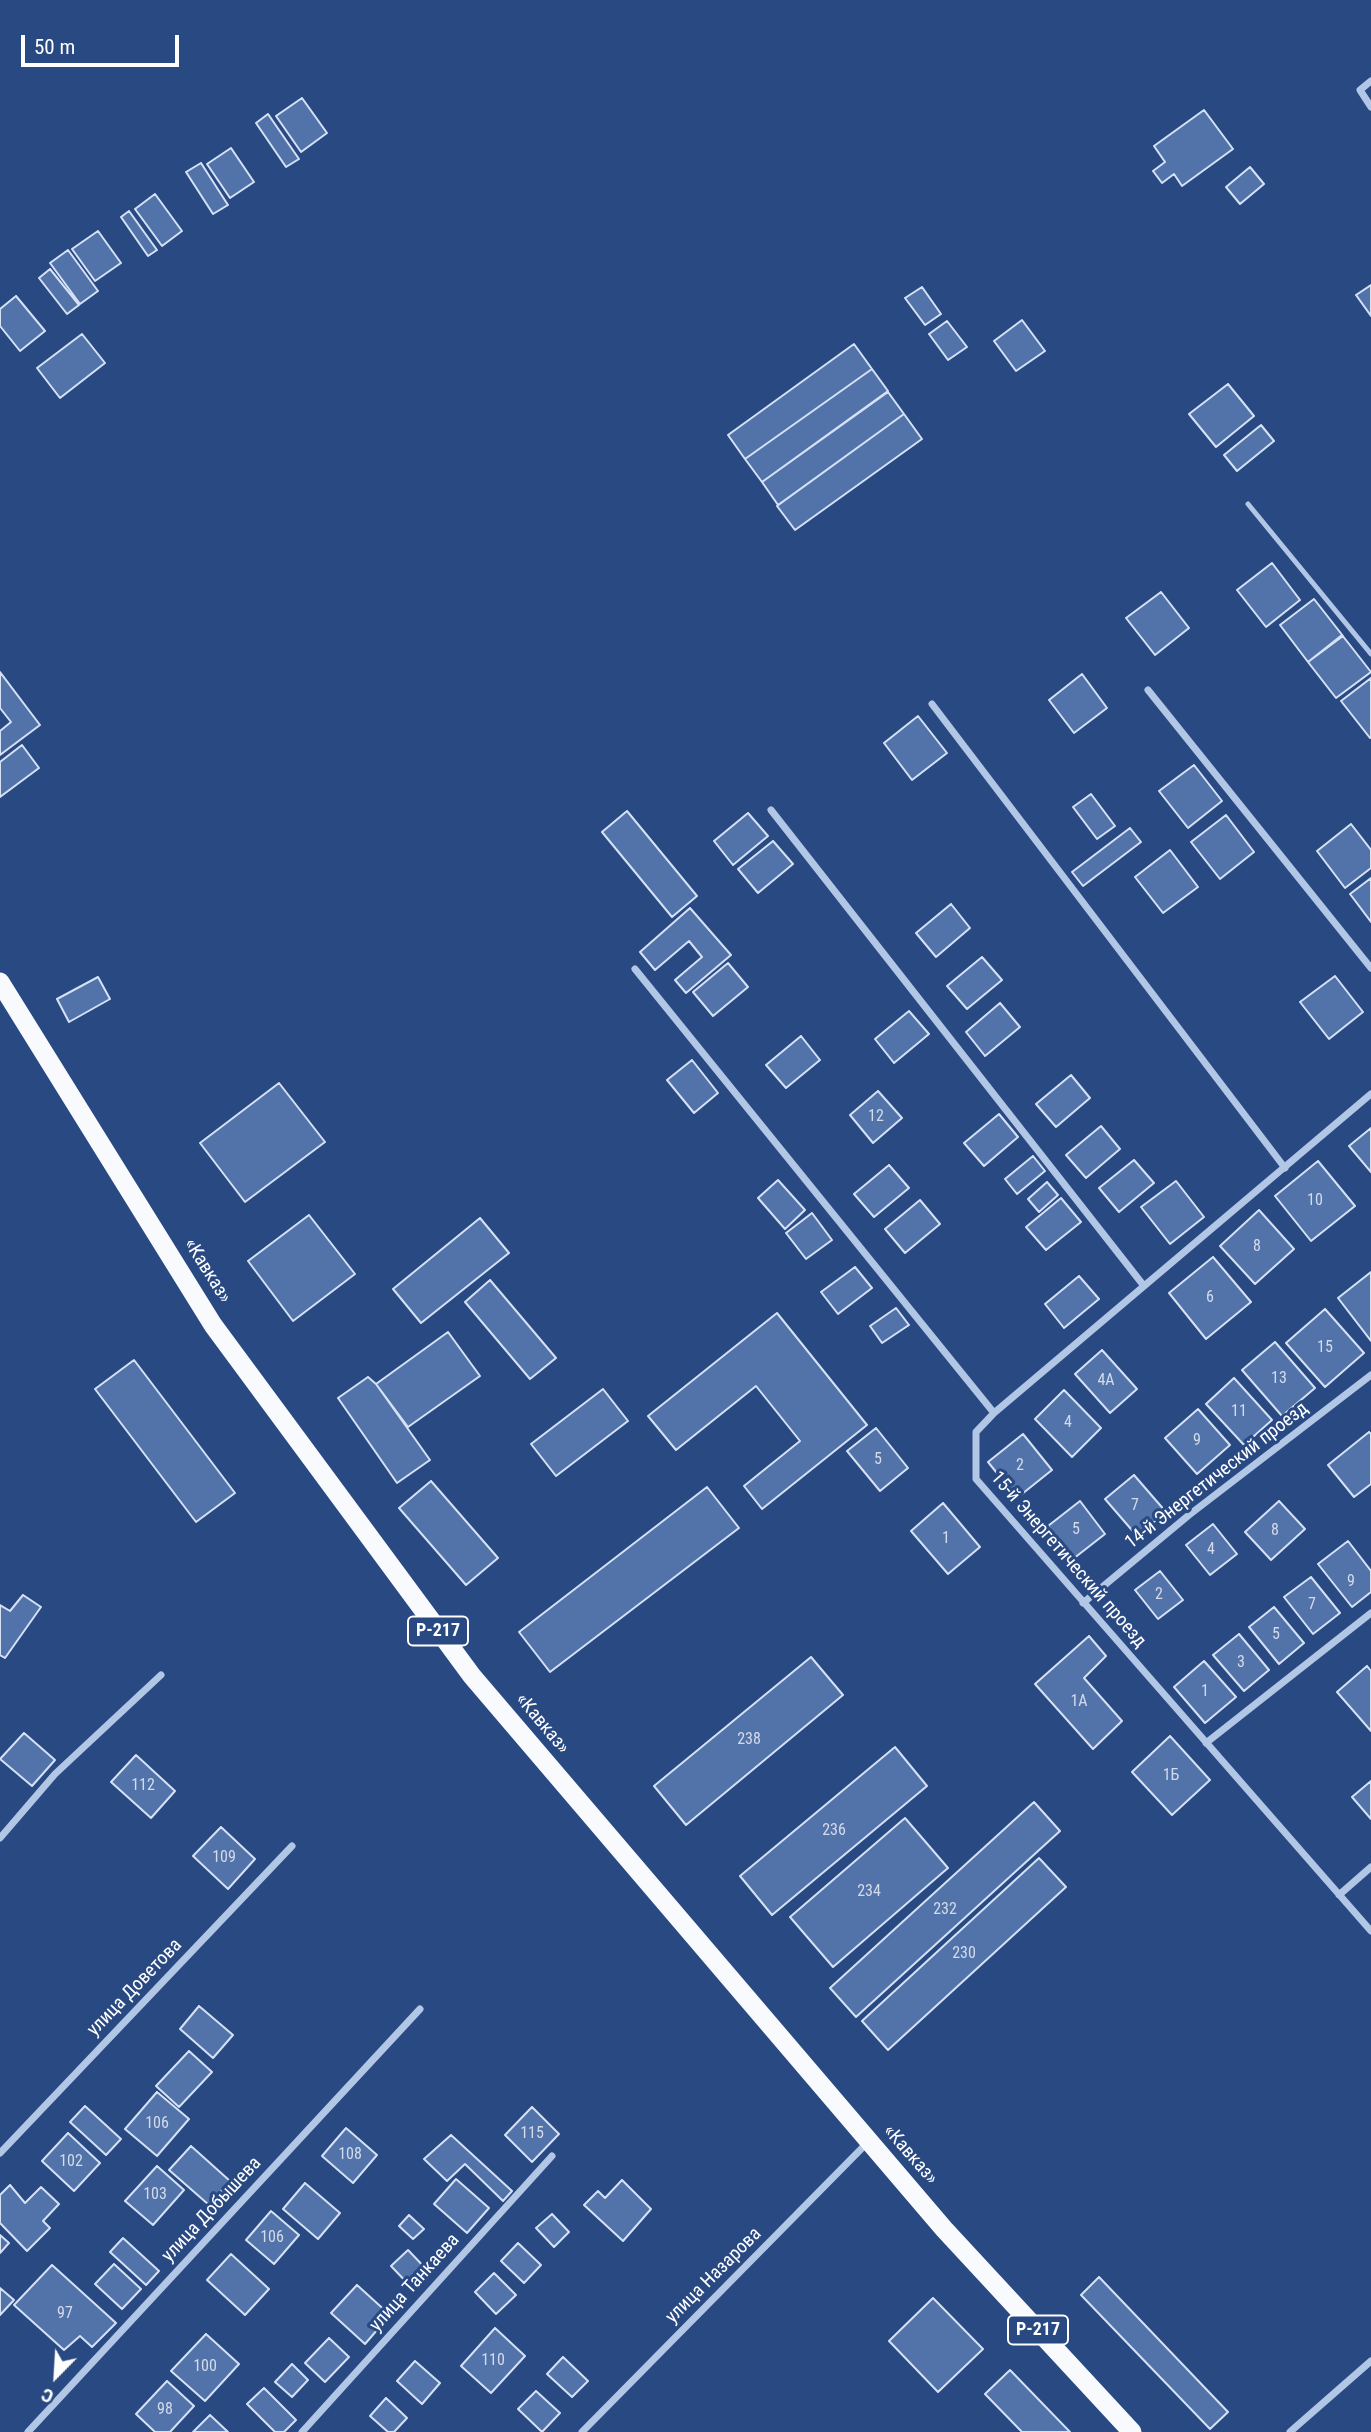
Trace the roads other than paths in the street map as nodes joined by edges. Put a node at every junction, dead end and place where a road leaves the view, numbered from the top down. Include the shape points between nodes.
1 (1371, 81) edge
2 (1371, 107) edge
3 (1248, 504) dead end
4 (1371, 654) edge
5 (1148, 690) dead end
6 (932, 704) dead end
7 (771, 810) dead end
8 (1371, 968) edge
9 (635, 969) dead end
10 (0, 982) edge
11 (1371, 1094) edge
12 (1285, 1168) junction
13 (1144, 1286) junction
14 (1371, 1375) edge
15 (994, 1413) junction
16 (1083, 1603) junction
17 (1371, 1613) edge
18 (161, 1675) dead end
19 (1206, 1743) junction
20 (0, 1838) edge
21 (292, 1846) dead end
22 (1371, 1867) edge
23 (1339, 1895) junction
24 (1371, 1931) edge
25 (419, 2009) dead end
26 (868, 2141) junction
27 (0, 2153) edge
28 (552, 2156) dead end
29 (1371, 2361) edge
30 (1129, 2431) edge
31 (28, 2432) edge
32 (302, 2432) edge
33 (582, 2432) edge
34 (1290, 2432) edge

1 - 2 street via 1360,90
3 - 4 lane
5 - 8 street
6 - 12 street
7 - 13 street
9 - 15 street
10 - 26 highway, «Кавказ» / Р-217 via 213,1325 472,1676
11 - 12 street, 15-й Энергетический проезд
12 - 13 street, 15-й Энергетический проезд
13 - 15 street, 15-й Энергетический проезд
14 - 16 street, 14-й Энергетический проезд
15 - 16 street, 15-й Энергетический проезд via 976,1432 976,1479
16 - 19 street, 15-й Энергетический проезд
17 - 19 street
18 - 20 street via 55,1774
19 - 23 street, 15-й Энергетический проезд
21 - 27 street, улица Доветова
22 - 23 street
23 - 24 street, 15-й Энергетический проезд
25 - 31 street, улица Добышева
26 - 30 highway, «Кавказ» / Р-217
26 - 33 street, улица Назарова
28 - 32 street, улица Танкаева
29 - 34 street

